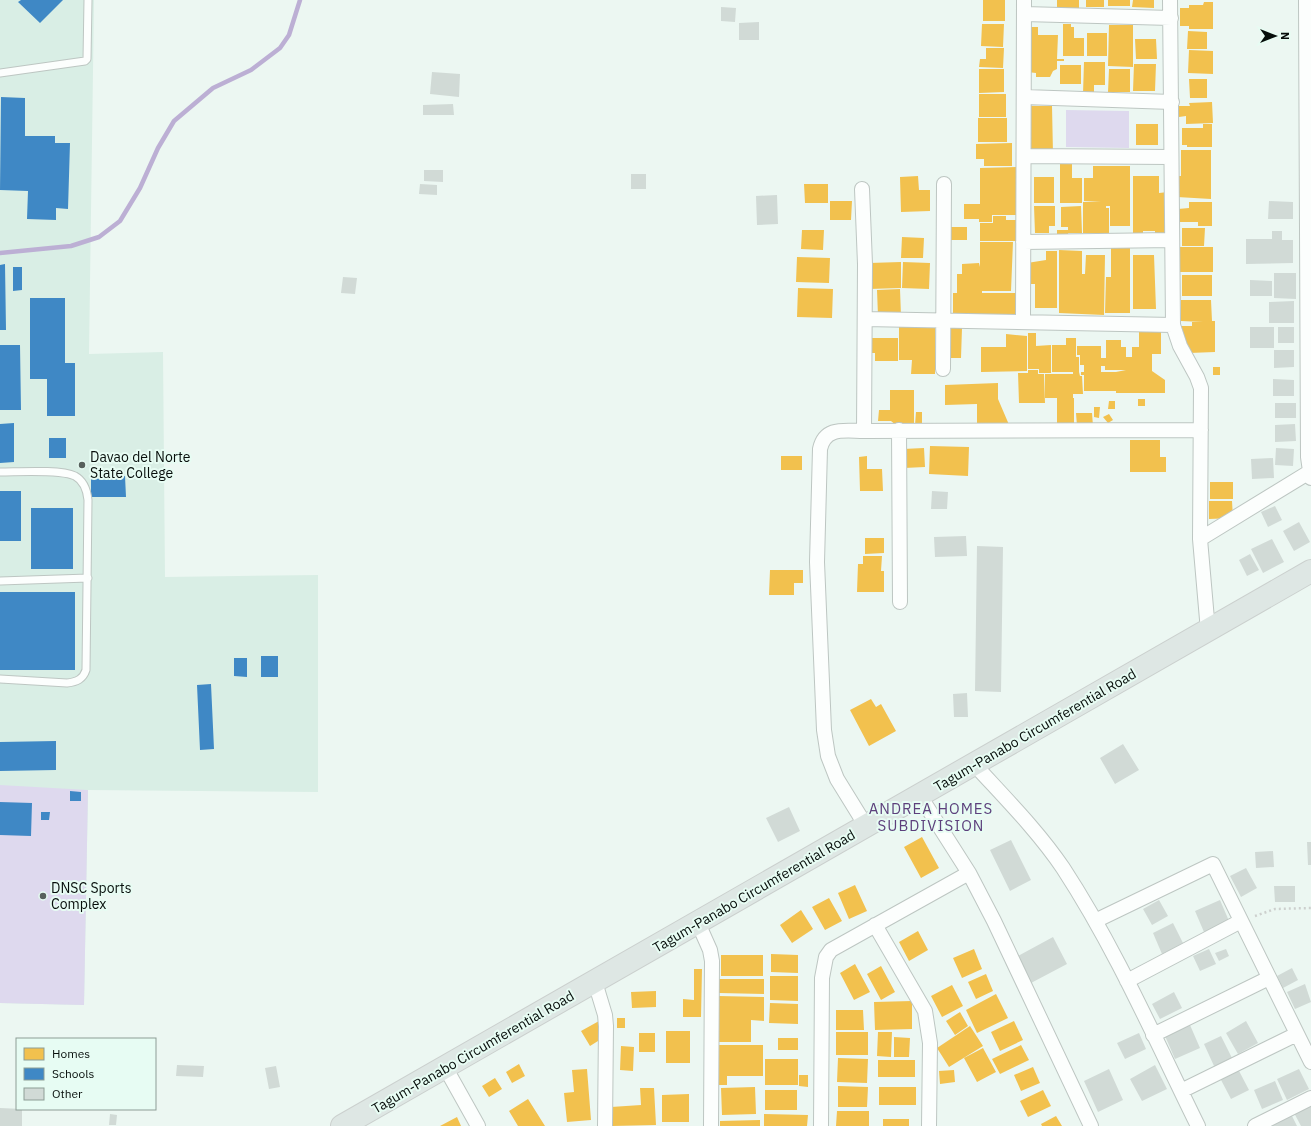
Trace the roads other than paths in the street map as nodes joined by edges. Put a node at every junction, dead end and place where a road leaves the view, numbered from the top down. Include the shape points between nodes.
1 (88, 0) edge
2 (1024, 0) edge
3 (1170, 0) edge
4 (1306, 0) edge
5 (1024, 14) junction
6 (1171, 18) junction
7 (0, 73) edge
8 (1024, 97) junction
9 (1172, 102) junction
10 (1024, 156) junction
11 (1171, 157) junction
12 (944, 184) dead end
13 (862, 189) dead end
14 (1172, 240) junction
15 (1023, 242) junction
16 (865, 319) junction
17 (943, 321) junction
18 (1023, 322) junction
19 (1173, 325) junction
20 (943, 369) dead end
21 (899, 430) junction
22 (1201, 430) junction
23 (864, 431) junction
24 (0, 472) edge
25 (1310, 473) edge
26 (1200, 539) junction
27 (1311, 571) edge
28 (88, 578) junction
29 (0, 581) edge
30 (900, 602) dead end
31 (1208, 631) junction
32 (0, 679) edge
33 (974, 764) junction
34 (920, 796) junction
35 (866, 826) junction
36 (969, 872) junction
37 (1095, 921) junction
38 (1241, 921) junction
39 (698, 923) junction
40 (875, 925) junction
41 (1270, 978) junction
42 (1127, 981) junction
43 (595, 982) junction
44 (1297, 1034) junction
45 (1153, 1035) junction
46 (1311, 1062) edge
47 (445, 1067) junction
48 (1181, 1091) junction
49 (1311, 1098) edge
50 (342, 1126) edge
51 (478, 1126) edge
52 (606, 1126) edge
53 (711, 1126) edge
54 (821, 1126) edge
55 (929, 1126) edge
56 (1091, 1126) edge
57 (1198, 1126) edge
58 (1255, 1126) edge

1 - 7 lane via 85,61
2 - 5 street
3 - 6 street
4 - 25 street
5 - 6 street
5 - 8 street
6 - 9 street
8 - 9 street
8 - 10 street
9 - 11 street
10 - 11 street
10 - 15 street
11 - 14 street
12 - 17 street
13 - 16 street
14 - 15 street
14 - 19 street
15 - 18 street
16 - 17 street
16 - 23 street
17 - 18 street
17 - 20 street
18 - 19 street
19 - 22 street via 1180,346 1198,377 1201,388
21 - 22 street
21 - 23 street
21 - 30 street
22 - 26 street
23 - 35 street via 838,431 828,434 822,441 817,562 824,730 828,756 837,779
24 - 28 lane via 65,473 76,477 83,484 87,490 88,500
25 - 26 street
26 - 31 street
27 - 31 main road, Tagum-Panabo Circumferential Road
28 - 29 lane
28 - 32 lane via 84,676 76,682 67,683
31 - 33 main road, Tagum-Panabo Circumferential Road
33 - 34 main road, Tagum-Panabo Circumferential Road
33 - 37 street via 1062,867
34 - 35 main road, Tagum-Panabo Circumferential Road
34 - 36 street
35 - 39 main road, Tagum-Panabo Circumferential Road
36 - 40 street
36 - 56 street
37 - 38 street via 1213,864
37 - 42 street
38 - 41 street
38 - 42 street
39 - 43 main road, Tagum-Panabo Circumferential Road
39 - 53 street via 712,961
40 - 54 street via 831,950 826,957 822,978
40 - 55 street via 925,1011 930,1043
41 - 44 street
41 - 45 street
42 - 45 street
43 - 47 main road, Tagum-Panabo Circumferential Road
43 - 52 street via 606,1026
44 - 46 street
44 - 48 street
45 - 48 street
47 - 50 main road, Tagum-Panabo Circumferential Road
47 - 51 street
48 - 57 street
49 - 58 street

